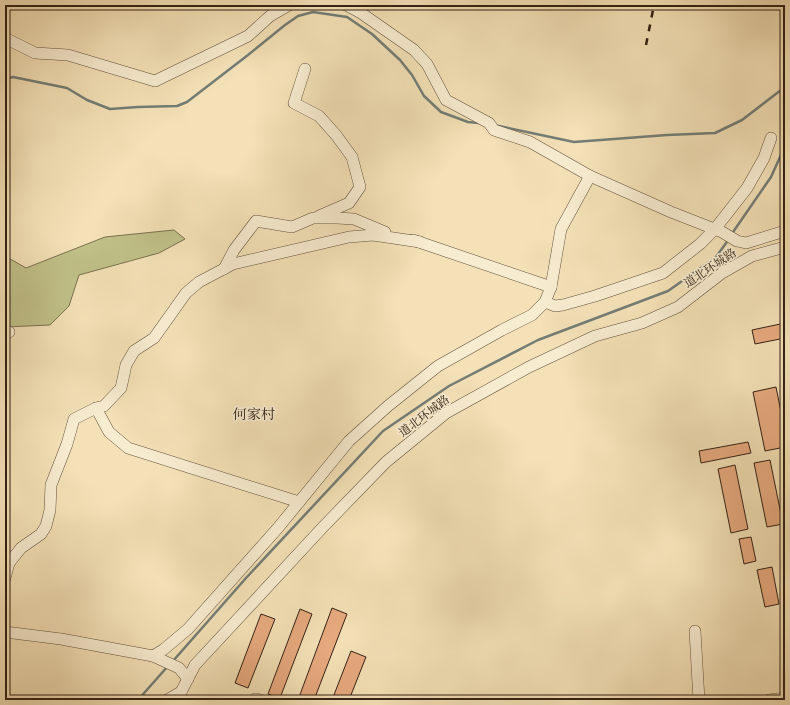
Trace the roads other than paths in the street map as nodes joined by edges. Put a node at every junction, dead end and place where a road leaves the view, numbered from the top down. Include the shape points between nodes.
1 (289, 5) edge
2 (346, 5) edge
3 (5, 38) edge
4 (305, 69) dead end
5 (771, 138) dead end
6 (590, 176) junction
7 (313, 218) junction
8 (718, 230) junction
9 (785, 232) edge
10 (420, 242) junction
11 (785, 247) edge
12 (224, 269) junction
13 (551, 287) junction
14 (545, 302) junction
15 (96, 408) junction
16 (299, 502) junction
17 (5, 578) edge
18 (695, 631) dead end
19 (5, 632) edge
20 (155, 657) junction
21 (188, 679) junction
22 (180, 696) edge
23 (785, 698) edge
24 (167, 700) edge
25 (699, 700) edge
26 (769, 700) edge

1 - 3 street via 270,16 248,36 155,81 68,55 35,53
2 - 6 street via 362,13 414,50 427,64 446,100 489,124 494,130 530,142
4 - 7 street via 294,103 319,116 336,135 352,157 360,187 349,203
5 - 8 street via 764,158 747,188
6 - 8 street
6 - 13 street via 561,229
7 - 10 street via 354,219
7 - 12 street via 292,227 256,221 234,250
8 - 9 street via 746,244
8 - 14 street via 663,273 563,305 554,306
10 - 12 street via 373,235 349,237 233,264
10 - 13 street
11 - 21 street, 道北环城路 via 752,256 722,273 678,307 642,323 595,336 536,364 446,413 386,462 195,665
12 - 15 street via 199,282 186,293 154,338 134,351 126,364 121,388 104,406
13 - 14 street
14 - 16 street via 532,315 438,366 388,406 350,441
15 - 16 street via 109,432 128,448
15 - 17 street via 74,419 51,485 50,510 46,526 41,534 21,548 8,563
16 - 20 street via 188,630
18 - 25 street
19 - 20 street via 61,639
20 - 21 street via 179,668
21 - 22 street, 道北环城路
22 - 24 street
23 - 26 street

